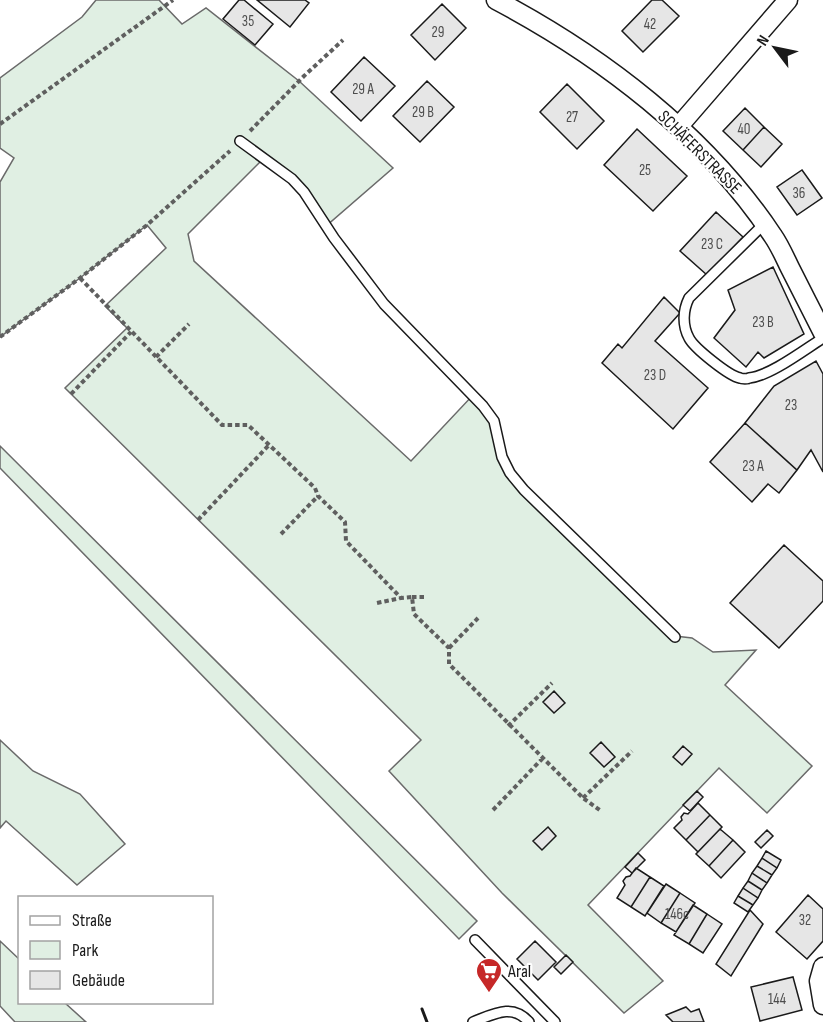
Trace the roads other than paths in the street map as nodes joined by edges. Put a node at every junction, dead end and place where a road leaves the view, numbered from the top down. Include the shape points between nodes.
1 (496, 0) edge
2 (788, 0) edge
3 (679, 126) junction
4 (240, 141) road end
5 (764, 224) junction
6 (823, 333) edge
7 (823, 338) edge
8 (675, 637) dead end
9 (475, 940) dead end
10 (823, 968) edge
11 (823, 1005) edge
12 (473, 1022) edge
13 (529, 1022) edge
14 (555, 1022) edge

1 - 3 street, SCHÄFERSTRASSE via 595,60
2 - 3 street
3 - 5 street, SCHÄFERSTRASSE via 730,178
4 - 8 lane via 304,192 384,304 483,406 494,421 502,457 524,490
5 - 6 street, SCHÄFERSTRASSE via 775,238
5 - 7 lane via 689,297 684,308 689,339 717,364 739,378 748,379 762,376
9 - 14 lane
10 - 11 street via 819,981
12 - 13 lane via 508,1010

